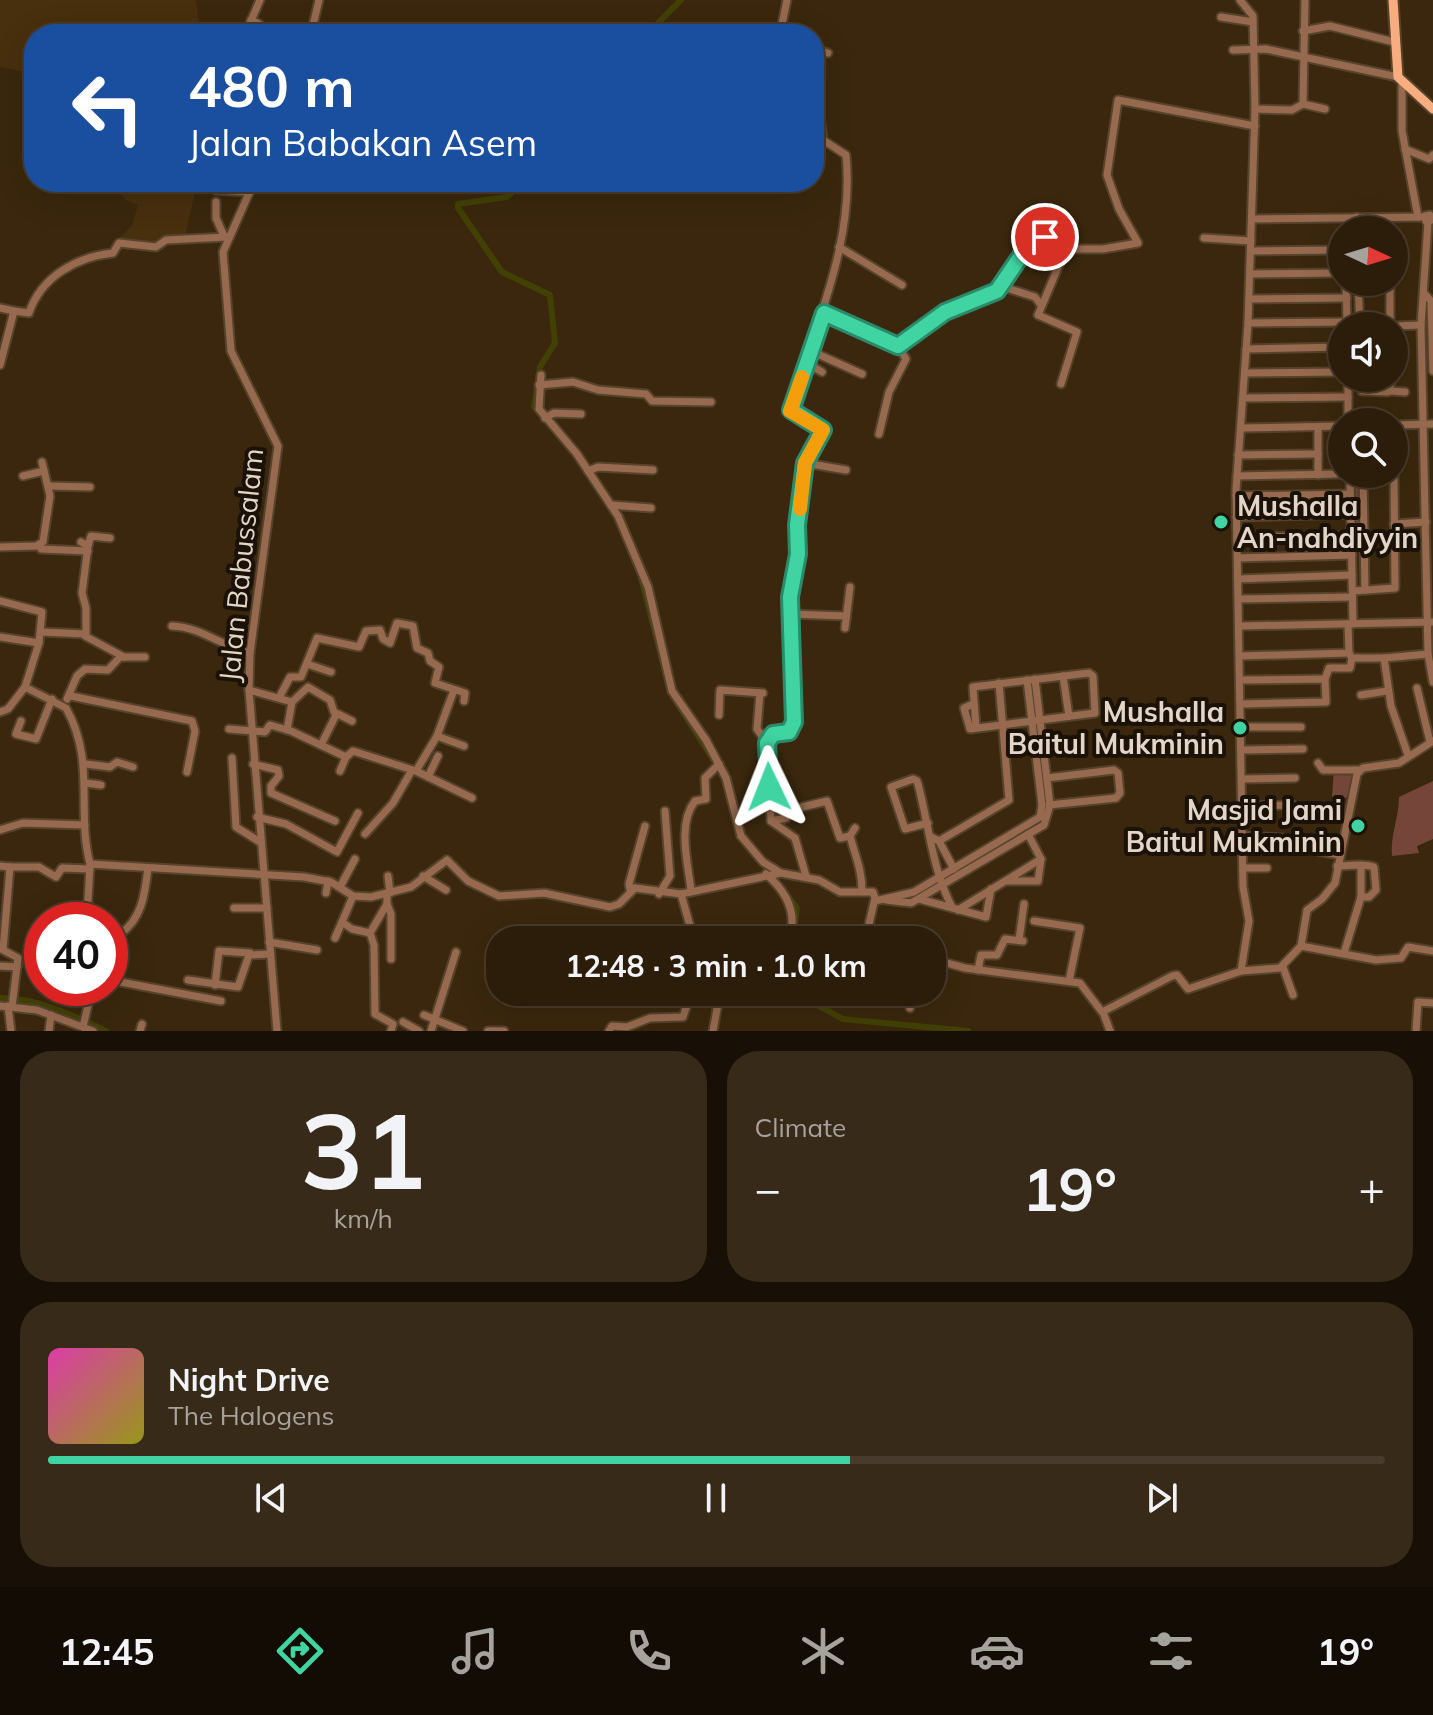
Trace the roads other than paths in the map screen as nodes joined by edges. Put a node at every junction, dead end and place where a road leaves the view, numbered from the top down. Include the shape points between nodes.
1 (260, 0) edge
2 (319, 0) edge
3 (787, 0) edge
4 (1240, 0) edge
5 (1305, 0) edge
6 (1393, 0) edge
7 (1221, 17) dead end
8 (251, 20) junction
9 (1253, 22) junction
10 (249, 24) edge
11 (259, 24) edge
12 (313, 24) edge
13 (782, 24) edge
14 (1303, 31) junction
15 (1394, 42) junction
16 (1253, 49) junction
17 (1233, 50) dead end
18 (824, 52) edge
19 (828, 53) dead end
20 (1302, 58) junction
21 (1400, 80) junction
22 (1303, 104) junction
23 (1255, 109) junction
24 (1325, 109) dead end
25 (1433, 109) edge
26 (1255, 126) junction
27 (824, 141) edge
28 (1405, 149) junction
29 (1433, 155) edge
30 (250, 192) edge
31 (216, 202) dead end
32 (1328, 218) edge
33 (1408, 218) edge
34 (1428, 218) edge
35 (1252, 219) junction
36 (226, 237) junction
37 (1204, 238) dead end
38 (1251, 241) junction
39 (1067, 246) junction
40 (839, 247) junction
41 (1328, 250) edge
42 (1251, 251) junction
43 (1328, 273) edge
44 (1250, 274) junction
45 (902, 285) dead end
46 (1000, 286) junction
47 (1424, 293) junction
48 (1347, 298) joint
49 (1249, 299) junction
50 (1041, 305) junction
51 (0, 308) edge
52 (14, 311) junction
53 (1347, 312) edge
54 (824, 313) junction
55 (1248, 323) junction
56 (1328, 324) edge
57 (1408, 325) edge
58 (1421, 325) junction
59 (898, 346) junction
60 (1328, 347) edge
61 (1246, 349) junction
62 (811, 351) junction
63 (807, 363) junction
64 (0, 365) edge
65 (1433, 371) edge
66 (822, 372) dead end
67 (1328, 372) edge
68 (1245, 373) junction
69 (862, 374) dead end
70 (541, 375) dead end
71 (1061, 384) dead end
72 (539, 385) junction
73 (1348, 392) edge
74 (1348, 397) junction
75 (1243, 398) junction
76 (711, 402) dead end
77 (1348, 408) edge
78 (581, 414) dead end
79 (545, 418) junction
80 (1429, 424) edge
81 (1408, 425) edge
82 (1318, 427) junction
83 (1328, 427) edge
84 (1241, 428) junction
85 (879, 434) dead end
86 (1318, 454) junction
87 (1238, 455) junction
88 (805, 463) junction
89 (653, 470) dead end
90 (846, 470) dead end
91 (588, 471) junction
92 (1318, 475) junction
93 (1328, 475) edge
94 (23, 476) dead end
95 (1237, 476) junction
96 (50, 486) junction
97 (90, 487) dead end
98 (1350, 488) edge
99 (1363, 488) edge
100 (1394, 488) edge
101 (1350, 494) junction
102 (1236, 496) junction
103 (611, 505) junction
104 (651, 508) dead end
105 (1351, 514) junction
106 (1236, 517) junction
107 (1426, 522) junction
108 (1394, 524) junction
109 (1351, 536) junction
110 (1237, 537) junction
111 (110, 538) dead end
112 (1430, 540) edge
113 (39, 545) junction
114 (86, 546) junction
115 (0, 547) edge
116 (1352, 555) junction
117 (1238, 558) junction
118 (1352, 575) junction
119 (1238, 579) junction
120 (850, 587) dead end
121 (1365, 590) junction
122 (1352, 594) junction
123 (1239, 599) junction
124 (0, 601) edge
125 (790, 614) junction
126 (846, 616) junction
127 (1430, 622) edge
128 (1350, 624) junction
129 (172, 626) dead end
130 (1240, 626) junction
131 (845, 628) dead end
132 (41, 632) junction
133 (85, 636) junction
134 (0, 637) edge
135 (39, 643) junction
136 (250, 653) junction
137 (1428, 654) junction
138 (1240, 656) junction
139 (1350, 656) junction
140 (124, 657) junction
141 (145, 657) dead end
142 (1384, 658) junction
143 (307, 664) junction
144 (331, 672) dead end
145 (1063, 676) junction
146 (1325, 679) junction
147 (1031, 680) junction
148 (1241, 680) junction
149 (1433, 682) edge
150 (999, 683) junction
151 (25, 687) junction
152 (1417, 688) dead end
153 (249, 690) junction
154 (454, 690) junction
155 (1387, 691) junction
156 (1361, 695) dead end
157 (71, 696) junction
158 (280, 696) junction
159 (52, 699) junction
160 (464, 701) dead end
161 (292, 702) junction
162 (63, 704) junction
163 (1241, 704) junction
164 (0, 712) edge
165 (719, 715) dead end
166 (1069, 716) junction
167 (335, 717) dead end
168 (1036, 719) junction
169 (21, 721) dead end
170 (352, 721) dead end
171 (1003, 723) junction
172 (1242, 727) junction
173 (1301, 727) dead end
174 (229, 729) dead end
175 (287, 730) junction
176 (251, 731) junction
177 (437, 736) junction
178 (1432, 741) edge
179 (767, 743) junction
180 (321, 745) junction
181 (464, 746) dead end
182 (1063, 748) dead end
183 (1303, 749) dead end
184 (1043, 750) junction
185 (1242, 750) junction
186 (1408, 755) junction
187 (438, 756) dead end
188 (346, 757) junction
189 (232, 758) dead end
190 (1318, 763) dead end
191 (86, 764) junction
192 (253, 764) junction
193 (717, 765) junction
194 (133, 767) dead end
195 (414, 770) junction
196 (1360, 770) junction
197 (340, 771) dead end
198 (187, 772) dead end
199 (428, 777) junction
200 (1047, 778) junction
201 (1295, 778) dead end
202 (1242, 779) junction
203 (86, 783) junction
204 (101, 785) dead end
205 (472, 798) dead end
206 (1046, 805) junction
207 (1293, 805) dead end
208 (1242, 806) junction
209 (665, 811) dead end
210 (358, 813) dead end
211 (257, 817) junction
212 (335, 821) dead end
213 (771, 821) junction
214 (928, 823) junction
215 (85, 825) junction
216 (645, 826) dead end
217 (0, 830) edge
218 (1027, 832) junction
219 (365, 834) dead end
220 (1242, 836) junction
221 (935, 839) junction
222 (260, 842) junction
223 (1340, 855) junction
224 (355, 859) dead end
225 (1041, 859) junction
226 (1361, 865) junction
227 (0, 866) edge
228 (90, 866) junction
229 (1337, 866) junction
230 (10, 867) junction
231 (148, 868) junction
232 (1243, 868) junction
233 (1267, 868) dead end
234 (954, 869) junction
235 (265, 874) junction
236 (772, 874) junction
237 (388, 876) dead end
238 (423, 876) junction
239 (806, 876) junction
240 (328, 881) junction
241 (1006, 881) junction
242 (939, 882) junction
243 (340, 887) junction
244 (635, 888) junction
245 (991, 889) junction
246 (446, 890) dead end
247 (691, 890) junction
248 (862, 890) junction
249 (326, 893) dead end
250 (389, 893) junction
251 (659, 894) junction
252 (681, 894) junction
253 (353, 896) junction
254 (1361, 897) junction
255 (919, 899) junction
256 (886, 900) junction
257 (875, 901) junction
258 (88, 902) edge
259 (387, 904) junction
260 (1024, 904) dead end
261 (234, 908) dead end
262 (267, 908) junction
263 (955, 908) junction
264 (1034, 921) dead end
265 (342, 922) junction
266 (690, 926) edge
267 (793, 926) edge
268 (869, 926) edge
269 (128, 929) edge
270 (370, 933) junction
271 (335, 938) dead end
272 (269, 942) junction
273 (1301, 946) junction
274 (317, 950) dead end
275 (1433, 951) edge
276 (456, 952) dead end
277 (251, 953) junction
278 (1344, 953) junction
279 (270, 954) junction
280 (391, 959) dead end
281 (946, 962) edge
282 (0, 966) edge
283 (17, 967) junction
284 (1283, 967) junction
285 (978, 970) junction
286 (1241, 971) junction
287 (188, 980) dead end
288 (1069, 981) junction
289 (128, 983) edge
290 (211, 984) junction
291 (1293, 995) dead end
292 (204, 998) junction
293 (221, 1001) dead end
294 (1433, 1003) edge
295 (8, 1006) edge
296 (89, 1006) edge
297 (687, 1006) edge
298 (718, 1006) edge
299 (1103, 1012) junction
300 (51, 1015) junction
301 (424, 1015) dead end
302 (433, 1020) junction
303 (403, 1022) dead end
304 (84, 1025) junction
305 (11, 1031) edge
306 (49, 1031) edge
307 (93, 1031) edge
308 (277, 1031) edge
309 (391, 1031) edge
310 (419, 1031) edge
311 (431, 1031) edge
312 (463, 1031) edge
313 (488, 1031) edge
314 (504, 1031) edge
315 (609, 1031) edge
316 (713, 1031) edge
317 (1110, 1031) edge
318 (1416, 1031) edge

1 - 8 street
2 - 12 street
3 - 13 street
4 - 9 street
5 - 14 street
6 - 15 main road
7 - 9 street
8 - 10 street
8 - 11 street
9 - 16 street
14 - 15 street via 1330,26
14 - 20 street
15 - 21 main road
16 - 17 street
16 - 20 street
16 - 23 street
18 - 19 street
20 - 21 street
20 - 22 street
21 - 25 main road
21 - 28 street
22 - 23 street via 1292,110
22 - 24 street
23 - 26 street
26 - 35 street
26 - 39 street via 1118,100 1107,175 1138,243 1103,249
27 - 40 street via 846,155 847,212
28 - 29 street via 1429,159
28 - 34 street
30 - 36 street, Jalan Babussalam
31 - 36 street via 216,218
32 - 35 street
33 - 34 street
34 - 47 street
35 - 38 street
36 - 52 street via 166,240 154,248 119,243 113,253 94,255 48,279 29,313
36 - 136 street, Jalan Babussalam via 231,351 278,446
37 - 38 street
38 - 42 street
39 - 46 street via 1045,237 1035,240
39 - 50 street
40 - 45 street
40 - 54 street
41 - 42 street
42 - 44 street
43 - 44 street
44 - 49 street
46 - 50 street via 1035,297
46 - 59 street via 945,312
47 - 58 street
47 - 65 street via 1431,304
48 - 49 street
48 - 53 street
49 - 55 street
50 - 71 street via 1040,319 1077,332
51 - 52 street
52 - 64 street
54 - 59 street
54 - 62 street
55 - 56 street
55 - 61 street
57 - 58 street
58 - 80 street
59 - 85 street via 906,359 889,392
60 - 61 street
61 - 68 street
62 - 63 street
62 - 69 street
63 - 66 street
63 - 88 street via 790,411 823,430
67 - 68 street
68 - 75 street
70 - 72 street
72 - 76 street via 573,382 646,394 656,402
72 - 79 street via 538,406
73 - 74 street
74 - 75 street
74 - 77 street
75 - 84 street
78 - 79 street
79 - 91 street
80 - 81 street
80 - 107 street
82 - 83 street
82 - 84 street
82 - 86 street
84 - 87 street
86 - 87 street
86 - 92 street
87 - 95 street
88 - 90 street
88 - 125 street
89 - 91 street
91 - 103 street
92 - 93 street
92 - 95 street
94 - 96 street via 43,466
95 - 102 street
96 - 97 street
96 - 113 street
98 - 101 street
99 - 121 street
100 - 108 street
101 - 102 street
101 - 105 street
102 - 106 street
103 - 104 street
103 - 193 street via 648,587 668,681
105 - 106 street
105 - 109 street
106 - 110 street
107 - 108 street
107 - 112 street
108 - 121 street via 1395,588
109 - 110 street
109 - 116 street
110 - 117 street
111 - 114 street via 91,536
112 - 127 street
113 - 114 street
113 - 115 street
114 - 133 street
116 - 117 street
116 - 118 street
117 - 119 street
118 - 119 street
118 - 122 street
119 - 123 street
120 - 126 street
121 - 122 street
122 - 123 street
122 - 128 street
123 - 130 street
124 - 132 street via 40,610
125 - 126 street
125 - 179 street via 794,722 789,732 773,734
126 - 131 street
127 - 128 street
127 - 137 street
128 - 130 street
128 - 139 street
129 - 136 street
130 - 138 street
132 - 133 street
132 - 135 street
133 - 140 street
134 - 135 street
135 - 151 street
136 - 153 street, Jalan Babussalam
137 - 142 street
137 - 149 street
138 - 139 street
138 - 148 street
139 - 142 street
139 - 146 street via 1350,668 1329,668
140 - 141 street
140 - 157 street via 108,670 85,669
142 - 155 street
143 - 144 street
143 - 154 street via 317,638 357,648 364,632 380,630 390,643 397,623 407,623 414,628 417,648 439,667 435,683
143 - 158 street via 301,677 290,677
145 - 147 street
145 - 166 street
145 - 166 street via 1090,673 1095,691 1095,713
146 - 148 street
146 - 163 street via 1326,702
147 - 150 street
147 - 168 street
148 - 163 street
150 - 171 street
150 - 171 street via 973,687 973,704 964,708 967,727
151 - 159 street
151 - 164 street
152 - 178 street
153 - 158 street
153 - 176 street, Jalan Babussalam
154 - 160 street via 465,693
154 - 177 street
155 - 156 street
155 - 186 street
157 - 162 street
157 - 198 street via 192,721 196,727
158 - 161 street
159 - 162 street
159 - 169 street via 36,739 17,735
161 - 170 street via 308,687
161 - 175 street
162 - 191 street
163 - 172 street
165 - 179 street via 720,690 761,693 757,729
166 - 168 street
167 - 180 street
168 - 171 street
168 - 184 street
168 - 206 street
171 - 221 street via 1008,802
172 - 173 street
172 - 185 street
174 - 176 street
175 - 176 street via 270,725 265,732
175 - 180 street
176 - 192 street, Jalan Babussalam
177 - 181 street
177 - 195 street
178 - 186 street
179 - 213 street
180 - 188 street
182 - 184 street
183 - 185 street
184 - 200 street
185 - 202 street
186 - 196 street via 1399,763
187 - 199 street
188 - 195 street via 353,751
188 - 197 street
189 - 222 street via 235,826
190 - 196 street via 1323,770
191 - 194 street
191 - 203 street
192 - 211 street, Jalan Babussalam
192 - 212 street via 278,770 271,793
193 - 236 street via 731,792 741,836
193 - 247 street via 705,778 706,799 690,808 686,850
195 - 199 street
195 - 219 street
196 - 223 street
199 - 205 street
200 - 206 street
200 - 206 street via 1114,770 1118,797
201 - 202 street
202 - 208 street
203 - 204 street
203 - 215 street
206 - 218 street
207 - 208 street
208 - 220 street
209 - 251 street via 670,876
210 - 211 street via 337,852 286,824
211 - 222 street, Jalan Babussalam
213 - 239 street via 795,838
213 - 248 street via 786,818 786,811 827,801 840,838 853,832
214 - 214 street via 905,829 891,787 917,780
214 - 221 street
215 - 217 street via 23,823
215 - 228 street
216 - 244 street via 629,884
218 - 225 street
218 - 234 street
218 - 242 street
220 - 223 street via 1282,838 1297,847
220 - 232 street
221 - 234 street
221 - 242 street
222 - 235 street, Jalan Babussalam
223 - 229 street
224 - 243 street
225 - 241 street
225 - 241 street via 1037,882
226 - 229 street
226 - 254 street
226 - 254 street via 1374,867 1376,890
227 - 230 street
228 - 230 street via 62,868 56,877 40,867
228 - 231 street
228 - 258 street
229 - 273 street via 1333,887 1307,910
230 - 283 street via 3,950 18,958
231 - 235 street
231 - 269 street via 141,907
232 - 233 street
232 - 286 street via 1249,921
234 - 242 street
235 - 240 street
235 - 262 street, Jalan Babussalam
236 - 239 street
236 - 247 street
236 - 267 street via 791,908
237 - 250 street
238 - 244 street via 447,860 468,881 499,896 544,893 610,907
238 - 246 street
238 - 250 street via 411,887
239 - 248 street via 841,892
240 - 243 street
240 - 249 street
241 - 245 street
242 - 255 street
242 - 256 street
242 - 263 street
243 - 253 street
244 - 251 street
245 - 263 street
245 - 263 street via 988,916
247 - 252 street
248 - 257 street via 873,892
250 - 253 street
250 - 259 street
251 - 252 street
252 - 266 street
253 - 265 street
254 - 278 street
255 - 256 street via 907,905
255 - 263 street
256 - 257 street
257 - 268 street
259 - 270 street
259 - 280 street
260 - 285 street via 1021,941 1004,940 997,955 981,955
261 - 262 street
262 - 272 street, Jalan Babussalam
264 - 288 street via 1080,928
265 - 270 street
265 - 271 street
270 - 309 street via 375,1014 393,1024
272 - 274 street
272 - 279 street, Jalan Babussalam
273 - 278 street
273 - 284 street
275 - 278 street via 1408,947 1401,958 1376,960
276 - 302 street
277 - 279 street
277 - 290 street via 240,986
277 - 290 street via 219,951
279 - 308 street, Jalan Babussalam
281 - 285 street
282 - 283 street
283 - 295 street
284 - 286 street
284 - 291 street
285 - 288 street
286 - 299 street via 1188,989 1172,976
287 - 290 street
288 - 299 street via 1082,984
289 - 292 street
290 - 292 street
292 - 293 street
294 - 318 street via 1418,1002
295 - 300 street
295 - 305 street
296 - 304 street
297 - 315 street via 683,1017 650,1018
298 - 316 street
299 - 317 street
300 - 304 street
300 - 306 street
301 - 302 street
302 - 311 street
302 - 312 street
303 - 310 street
304 - 307 street
313 - 314 street

